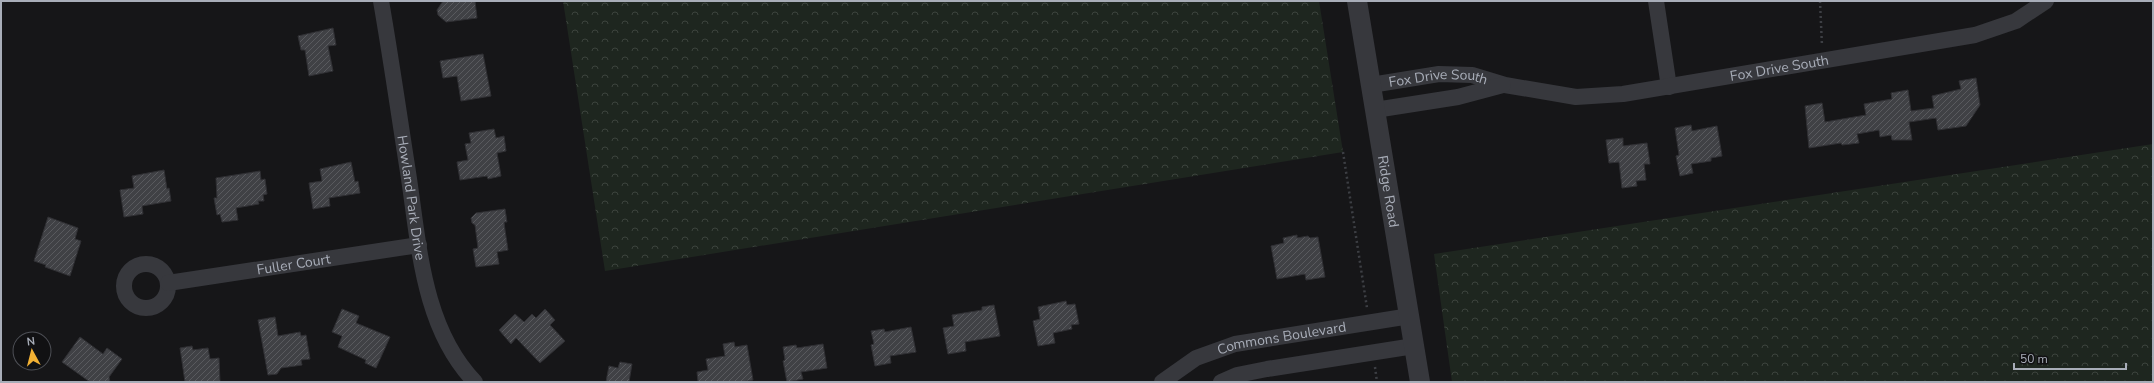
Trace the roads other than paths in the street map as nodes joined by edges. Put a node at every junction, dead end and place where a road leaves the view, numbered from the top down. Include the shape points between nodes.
1 (381, 1) edge
2 (1357, 1) edge
3 (1656, 1) edge
4 (2046, 1) edge
5 (1371, 85) junction
6 (1505, 85) junction
7 (1669, 87) junction
8 (1375, 110) junction
9 (419, 245) junction
10 (168, 282) dead end
11 (1410, 316) junction
12 (1414, 346) junction
13 (475, 382) edge
14 (1162, 382) edge
15 (1221, 382) edge
16 (1420, 382) edge

1 - 9 street, Howland Park Drive
2 - 5 street, Ridge Road
3 - 7 street
4 - 7 street, Fox Drive South via 2016,21 1991,31
5 - 6 street, Fox Drive South via 1439,74 1472,75
5 - 8 street, Ridge Road
6 - 7 street, Fox Drive South via 1582,97
6 - 8 street, Fox Drive South via 1458,97
8 - 11 street, Ridge Road
9 - 10 street, Fuller Court
9 - 13 street, Howland Park Drive via 431,305 437,320 457,361
11 - 12 street, Ridge Road
11 - 14 street, Commons Boulevard via 1235,344 1196,358
12 - 15 street, Commons Boulevard via 1267,369 1237,375
12 - 16 street, Ridge Road

